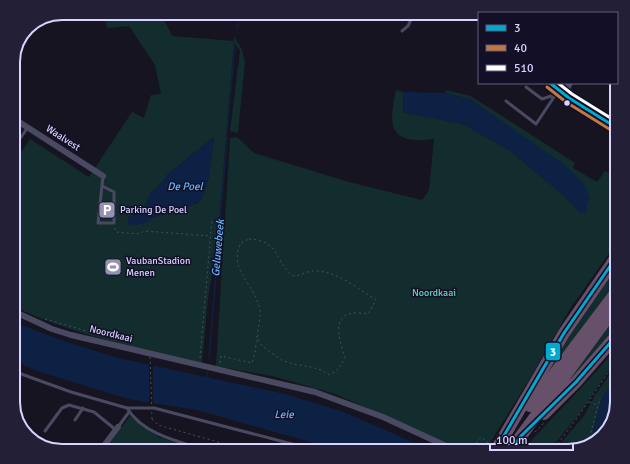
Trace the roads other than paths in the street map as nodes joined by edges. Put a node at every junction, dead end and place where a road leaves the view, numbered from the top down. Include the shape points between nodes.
1 (411, 20) edge
2 (402, 30) dead end
3 (551, 84) edge
4 (569, 84) edge
5 (526, 87) dead end
6 (558, 94) junction
7 (506, 101) dead end
8 (20, 122) edge
9 (610, 124) edge
10 (28, 127) junction
11 (20, 139) edge
12 (102, 176) joint
13 (102, 186) junction
14 (610, 266) edge
15 (610, 300) edge
16 (20, 314) edge
17 (610, 315) edge
18 (610, 343) edge
19 (20, 374) edge
20 (83, 408) junction
21 (127, 408) junction
22 (129, 412) junction
23 (75, 420) dead end
24 (117, 428) junction
25 (45, 431) dead end
26 (520, 437) junction
27 (105, 444) edge
28 (187, 444) edge
29 (292, 444) edge
30 (442, 444) edge
31 (499, 444) edge
32 (500, 444) edge
33 (506, 444) edge

1 - 2 lane
3 - 6 street
4 - 6 street
5 - 6 lane via 542,99
6 - 7 lane via 536,124
6 - 9 street
8 - 10 street, Waalvest
10 - 11 lane
10 - 12 street, Waalvest
12 - 13 lane
13 - 13 lane via 98,223 114,223 114,192
14 - 31 highway via 564,333
15 - 32 highway
16 - 30 street, Noordkaai via 71,335 315,392 383,417
17 - 26 highway
18 - 26 highway via 576,382
19 - 21 lane
20 - 23 lane
20 - 24 lane via 94,412
20 - 25 lane via 65,406
21 - 22 lane
21 - 29 lane via 154,408
22 - 24 lane
22 - 28 lane via 159,435
24 - 27 street
26 - 33 highway

